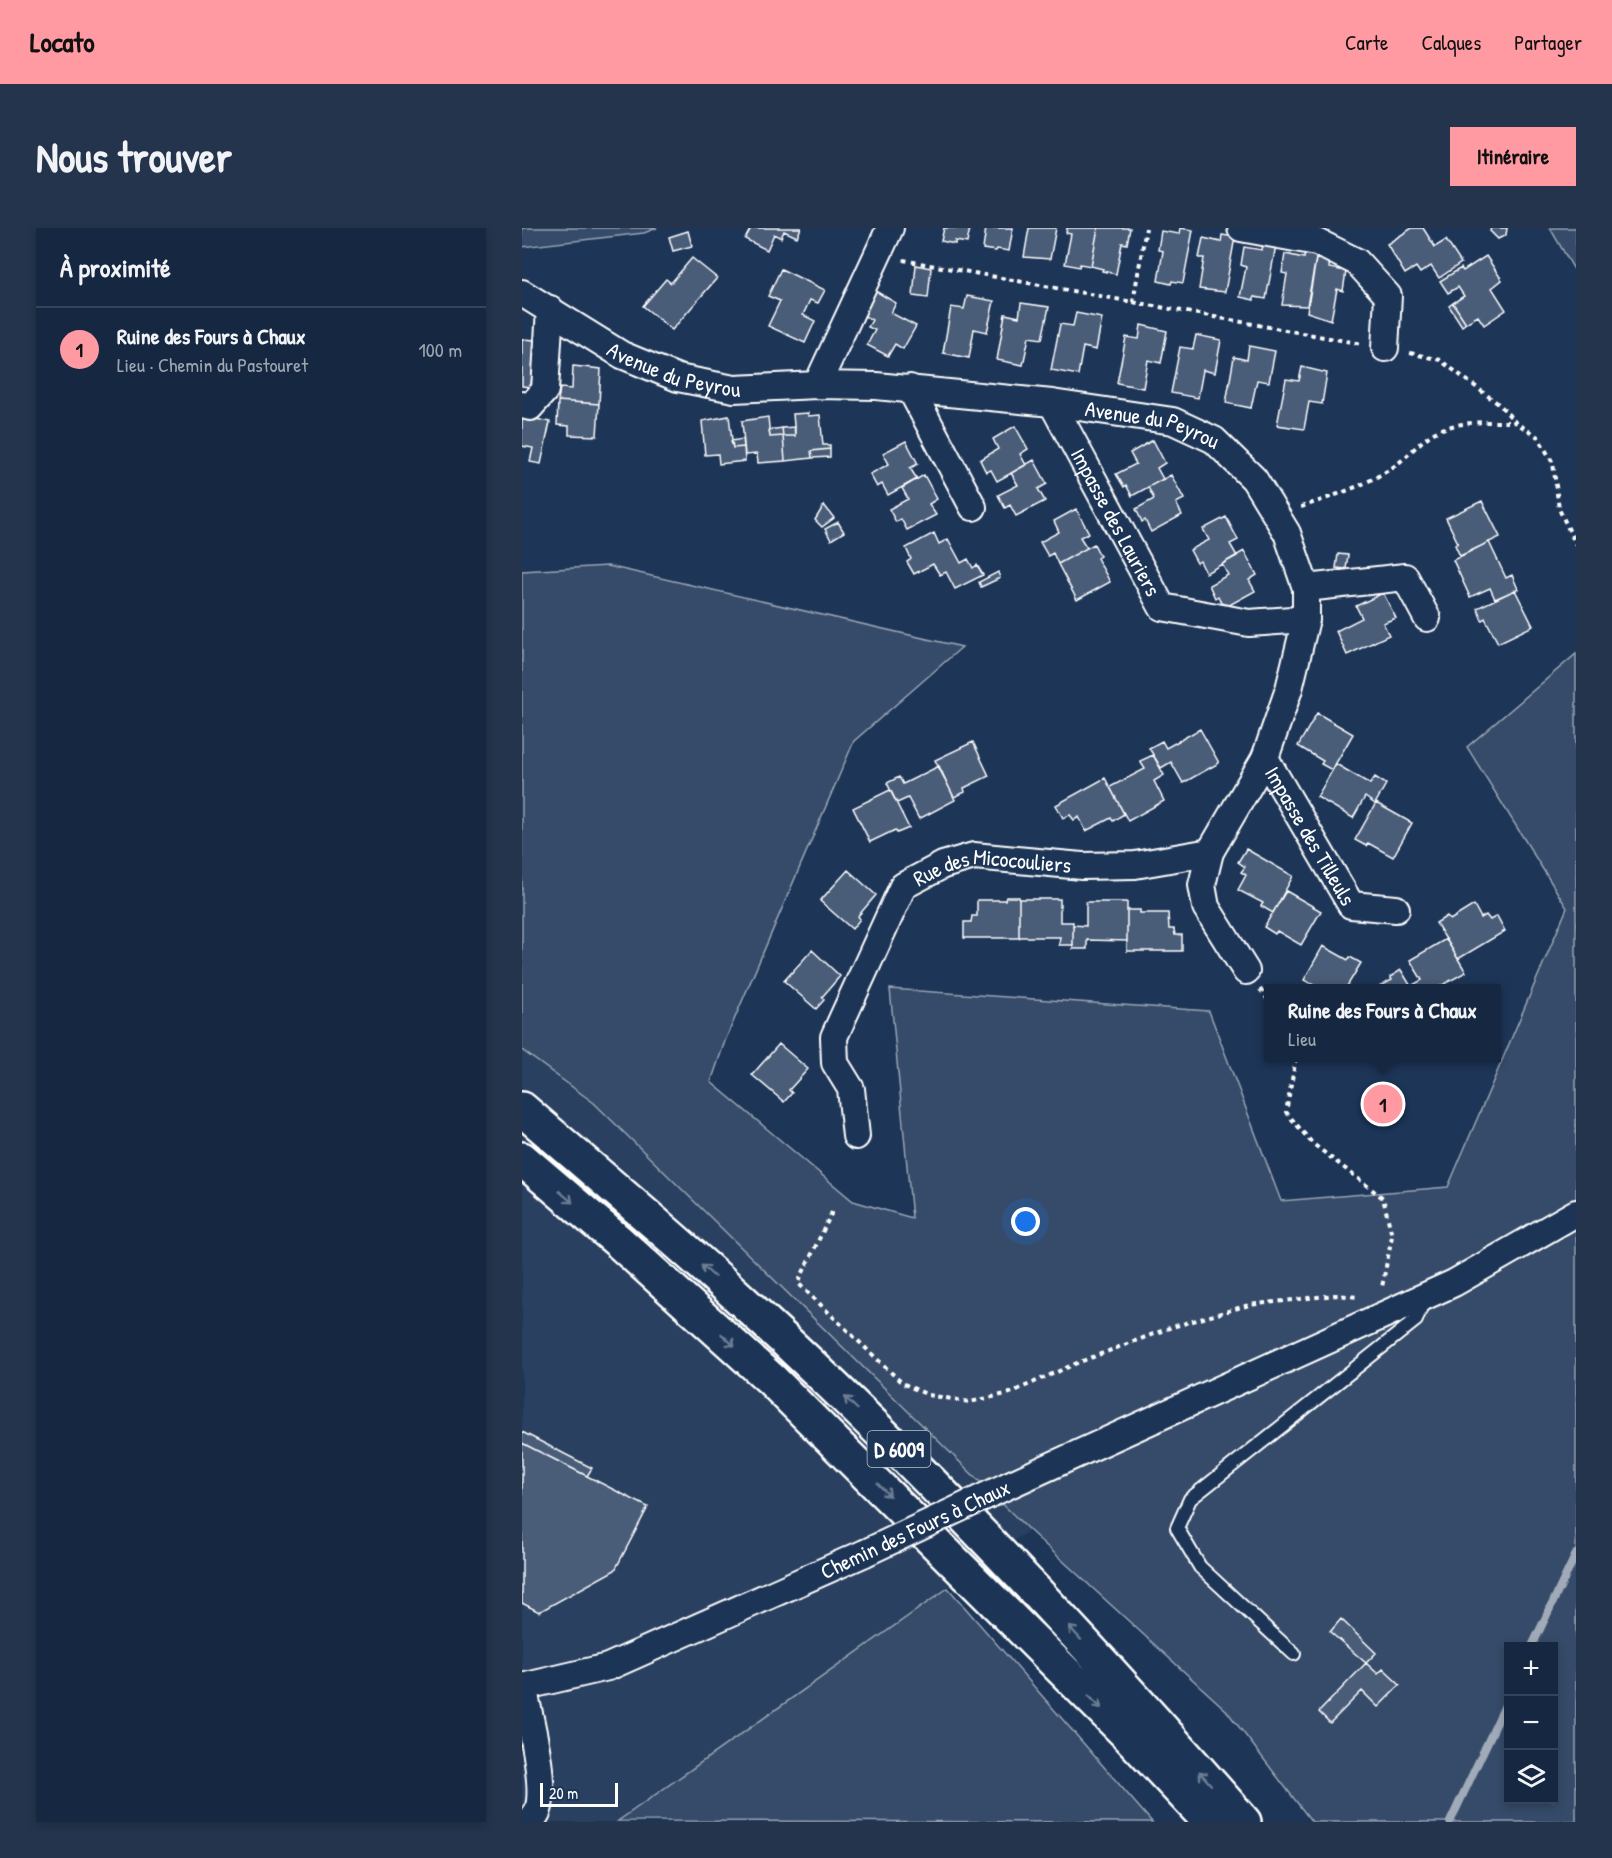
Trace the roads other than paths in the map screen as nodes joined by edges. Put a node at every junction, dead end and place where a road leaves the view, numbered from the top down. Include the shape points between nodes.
1 (890, 228) edge
2 (1241, 228) edge
3 (522, 293) edge
4 (550, 309) junction
5 (1385, 348) road end
6 (817, 385) junction
7 (910, 388) junction
8 (1052, 403) junction
9 (522, 405) edge
10 (973, 507) dead end
11 (1306, 588) junction
12 (1427, 618) dead end
13 (1306, 619) junction
14 (1265, 758) junction
15 (1210, 852) junction
16 (1396, 909) dead end
17 (1246, 971) dead end
18 (522, 1109) edge
19 (856, 1136) dead end
20 (522, 1159) edge
21 (1576, 1213) edge
22 (1426, 1295) junction
23 (1294, 1654) dead end
24 (523, 1687) edge
25 (531, 1822) edge
26 (1210, 1822) edge
27 (1244, 1822) edge

1 - 6 street
2 - 5 street via 1317,242 1357,262 1388,296
3 - 4 street, Avenue du Peyrou
4 - 6 street, Avenue du Peyrou via 622,355 678,378 734,389
4 - 9 street via 545,390 530,406
6 - 7 street, Avenue du Peyrou
7 - 8 street, Avenue du Peyrou
7 - 10 street
8 - 11 street, Avenue du Peyrou via 1173,421 1214,440 1254,479 1287,532
8 - 13 street, Impasse des Lauriers via 1162,607 1250,623
11 - 12 street via 1405,577
11 - 13 street, Avenue du Peyrou
13 - 14 street, Avenue du Peyrou via 1289,689
14 - 15 street, Avenue du Peyrou
14 - 16 street, Impasse des Tilleuls via 1351,905
15 - 17 street, Avenue du Peyrou via 1202,885 1206,907
15 - 19 street, Rue des Micocouliers via 1135,865 1082,866 974,856 943,865 903,886 834,1037 835,1063 851,1089
27 -> 18 main road, D 6009 via 1027,1580 895,1446 748,1306
20 -> 26 main road, D 6009 via 772,1380
21 - 22 street, Chemin des Fours à Chaux
22 - 23 lane via 1416,1320 1190,1499 1176,1528 1200,1567
22 - 24 street, Chemin des Fours à Chaux, bridge via 1379,1308 1009,1485 608,1667
24 - 25 street, Chemin des Fours à Chaux via 540,1784 539,1809

